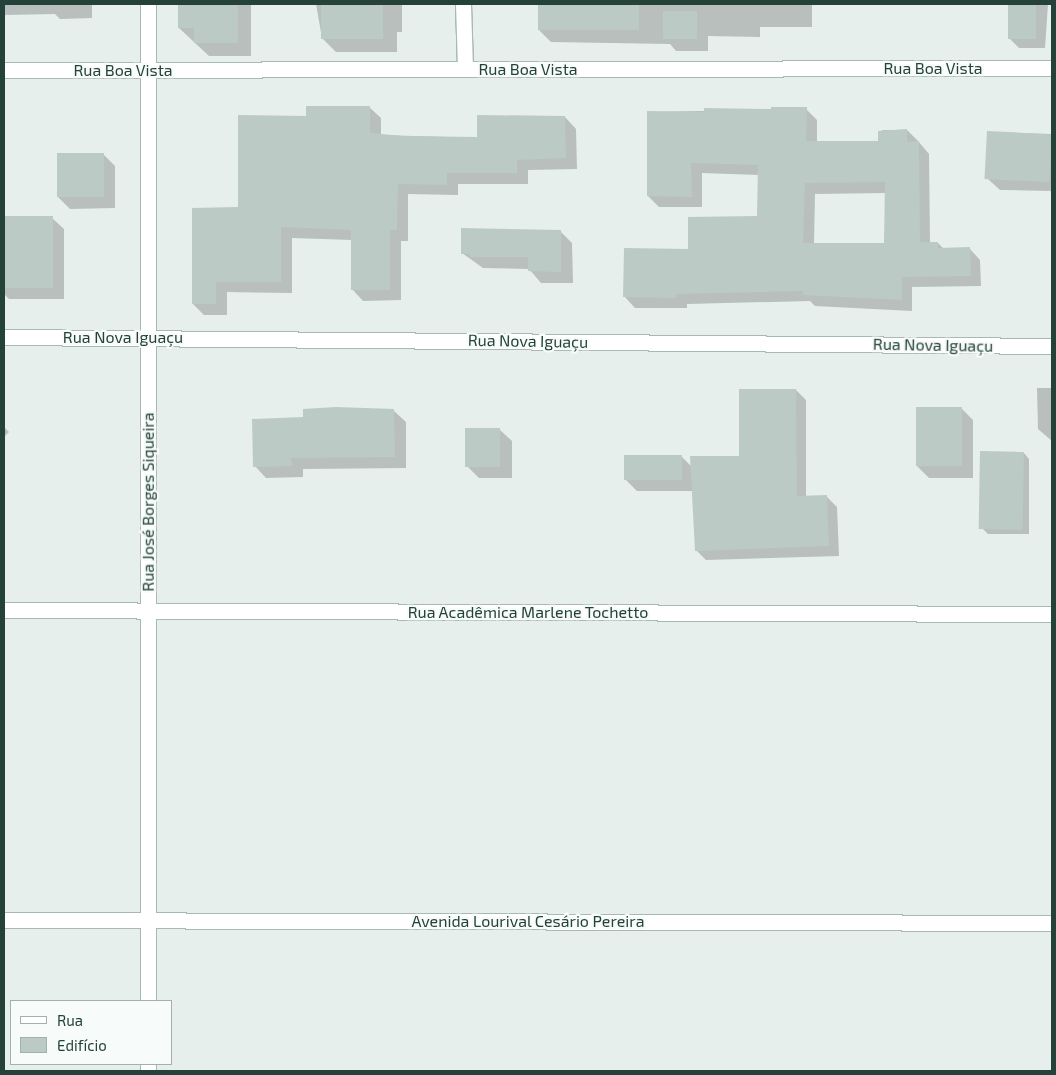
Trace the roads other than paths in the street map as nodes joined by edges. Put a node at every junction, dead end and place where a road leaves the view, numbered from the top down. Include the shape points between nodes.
1 (148, 4) edge
2 (463, 4) edge
3 (1052, 68) edge
4 (465, 69) junction
5 (4, 70) edge
6 (148, 70) junction
7 (4, 337) edge
8 (148, 337) junction
9 (1052, 346) edge
10 (4, 610) edge
11 (148, 610) junction
12 (1052, 614) edge
13 (4, 920) edge
14 (148, 920) junction
15 (1052, 923) edge
16 (148, 1000) edge

1 - 6 street, Rua José Borges Siqueira
2 - 4 street
3 - 4 street, Rua Boa Vista
4 - 6 street, Rua Boa Vista
5 - 6 street, Rua Boa Vista
6 - 8 street, Rua José Borges Siqueira
7 - 8 street, Rua Nova Iguaçu
8 - 9 street, Rua Nova Iguaçu
8 - 11 street, Rua José Borges Siqueira
10 - 11 street, Rua Acadêmica Marlene Tochetto
11 - 12 street, Rua Acadêmica Marlene Tochetto
11 - 14 street, Rua José Borges Siqueira
13 - 14 street, Avenida Lourival Cesário Pereira
14 - 15 street, Avenida Lourival Cesário Pereira
14 - 16 street, Rua José Borges Siqueira

